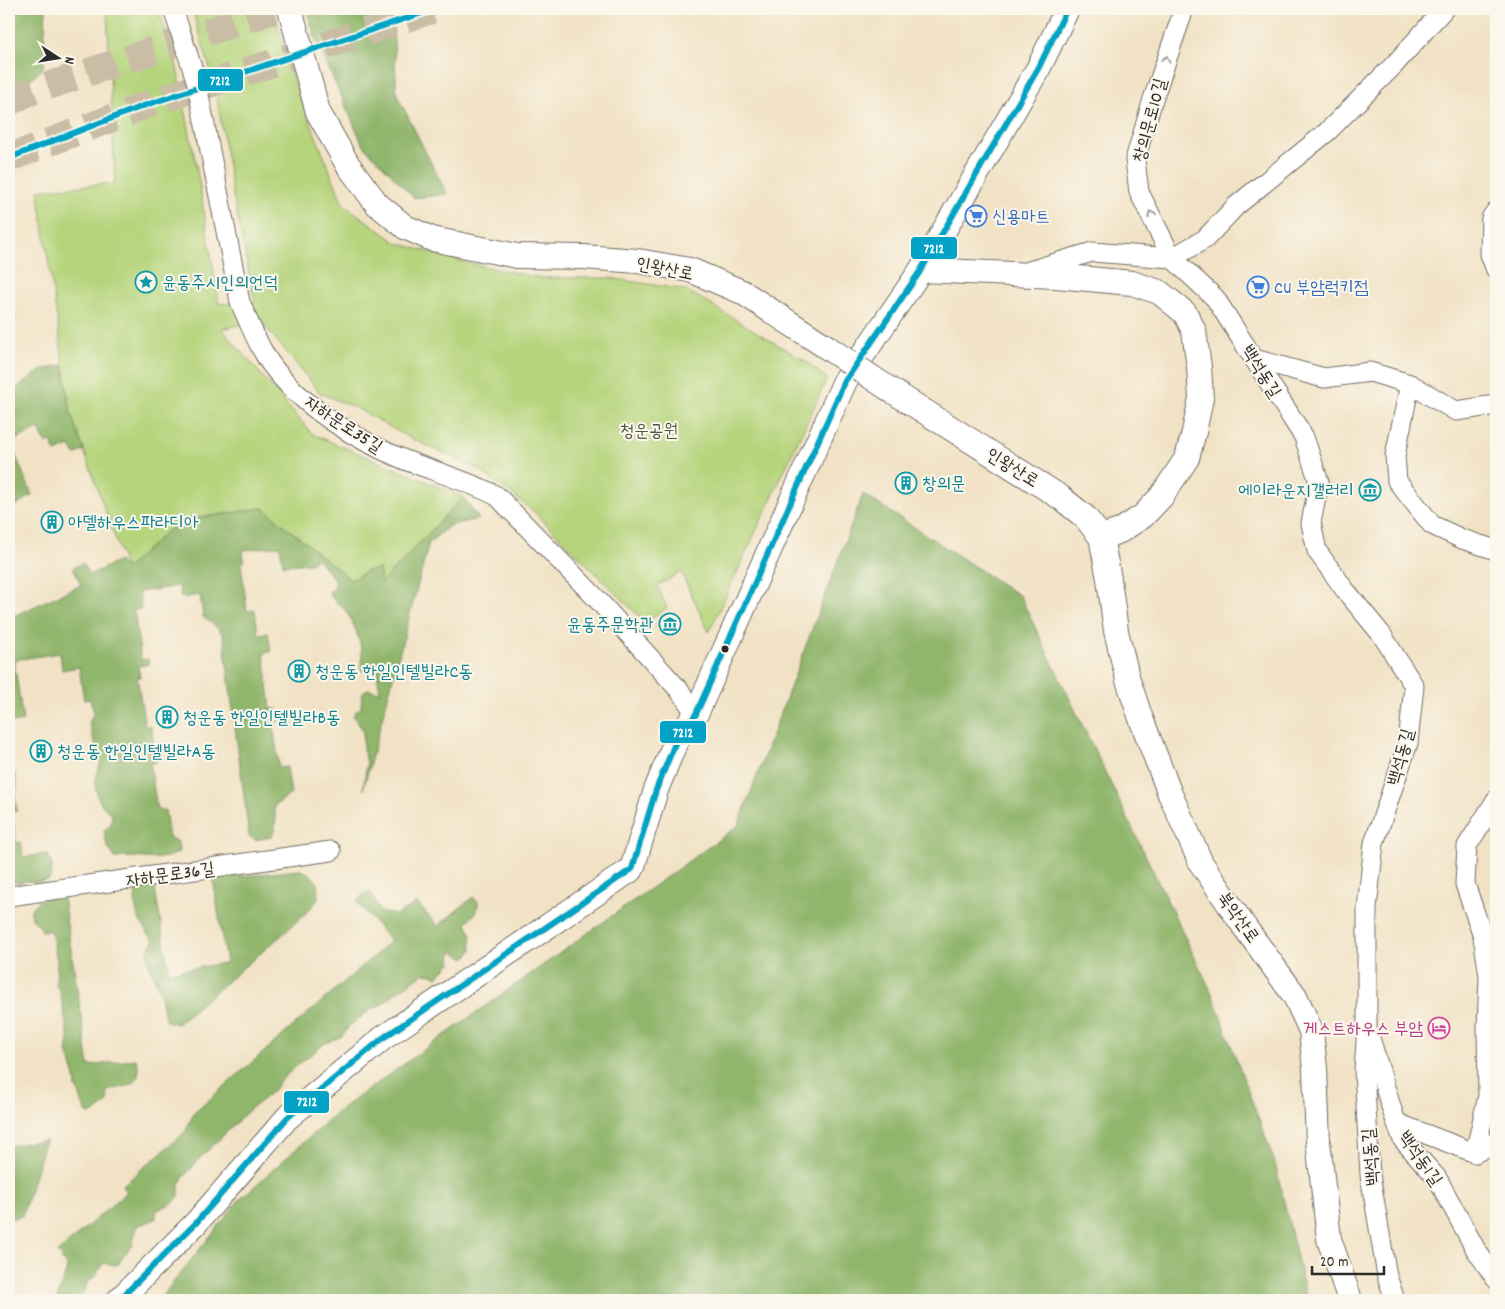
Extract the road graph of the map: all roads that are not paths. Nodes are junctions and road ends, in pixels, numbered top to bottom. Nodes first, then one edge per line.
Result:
1 (173, 9) edge
2 (290, 9) edge
3 (1067, 9) edge
4 (1184, 9) edge
5 (1444, 9) edge
6 (1496, 211) edge
7 (1172, 258) junction
8 (1494, 259) edge
9 (921, 270) junction
10 (1019, 274) junction
11 (1254, 359) junction
12 (1410, 384) junction
13 (1496, 405) edge
14 (1101, 537) junction
15 (1496, 550) edge
16 (696, 714) junction
17 (1496, 800) edge
18 (332, 851) dead end
19 (9, 896) edge
20 (1367, 1027) junction
21 (1397, 1123) junction
22 (1496, 1142) edge
23 (1475, 1153) junction
24 (1496, 1279) edge
25 (119, 1300) edge
26 (1350, 1300) edge
27 (1395, 1300) edge

1 - 16 street, 자하문로35길
2 - 14 street, 인왕산로, bridge
3 - 9 street
7 -> 4 street, 창의문로10길
5 - 7 street
6 - 8 street
7 - 10 street
7 - 11 street, 백석동길
9 - 10 street
9 - 16 street
10 - 14 street
11 - 12 street
11 - 20 street, 백석동길
12 - 13 street
12 - 15 street
14 - 26 street, 북악산로
16 - 25 street
17 - 23 street
18 - 19 street, 자하문로36길
20 - 21 street, 백석동1길
20 - 27 street, 백석동길
21 - 23 street
21 - 24 street, 백석동1길
22 - 23 street

